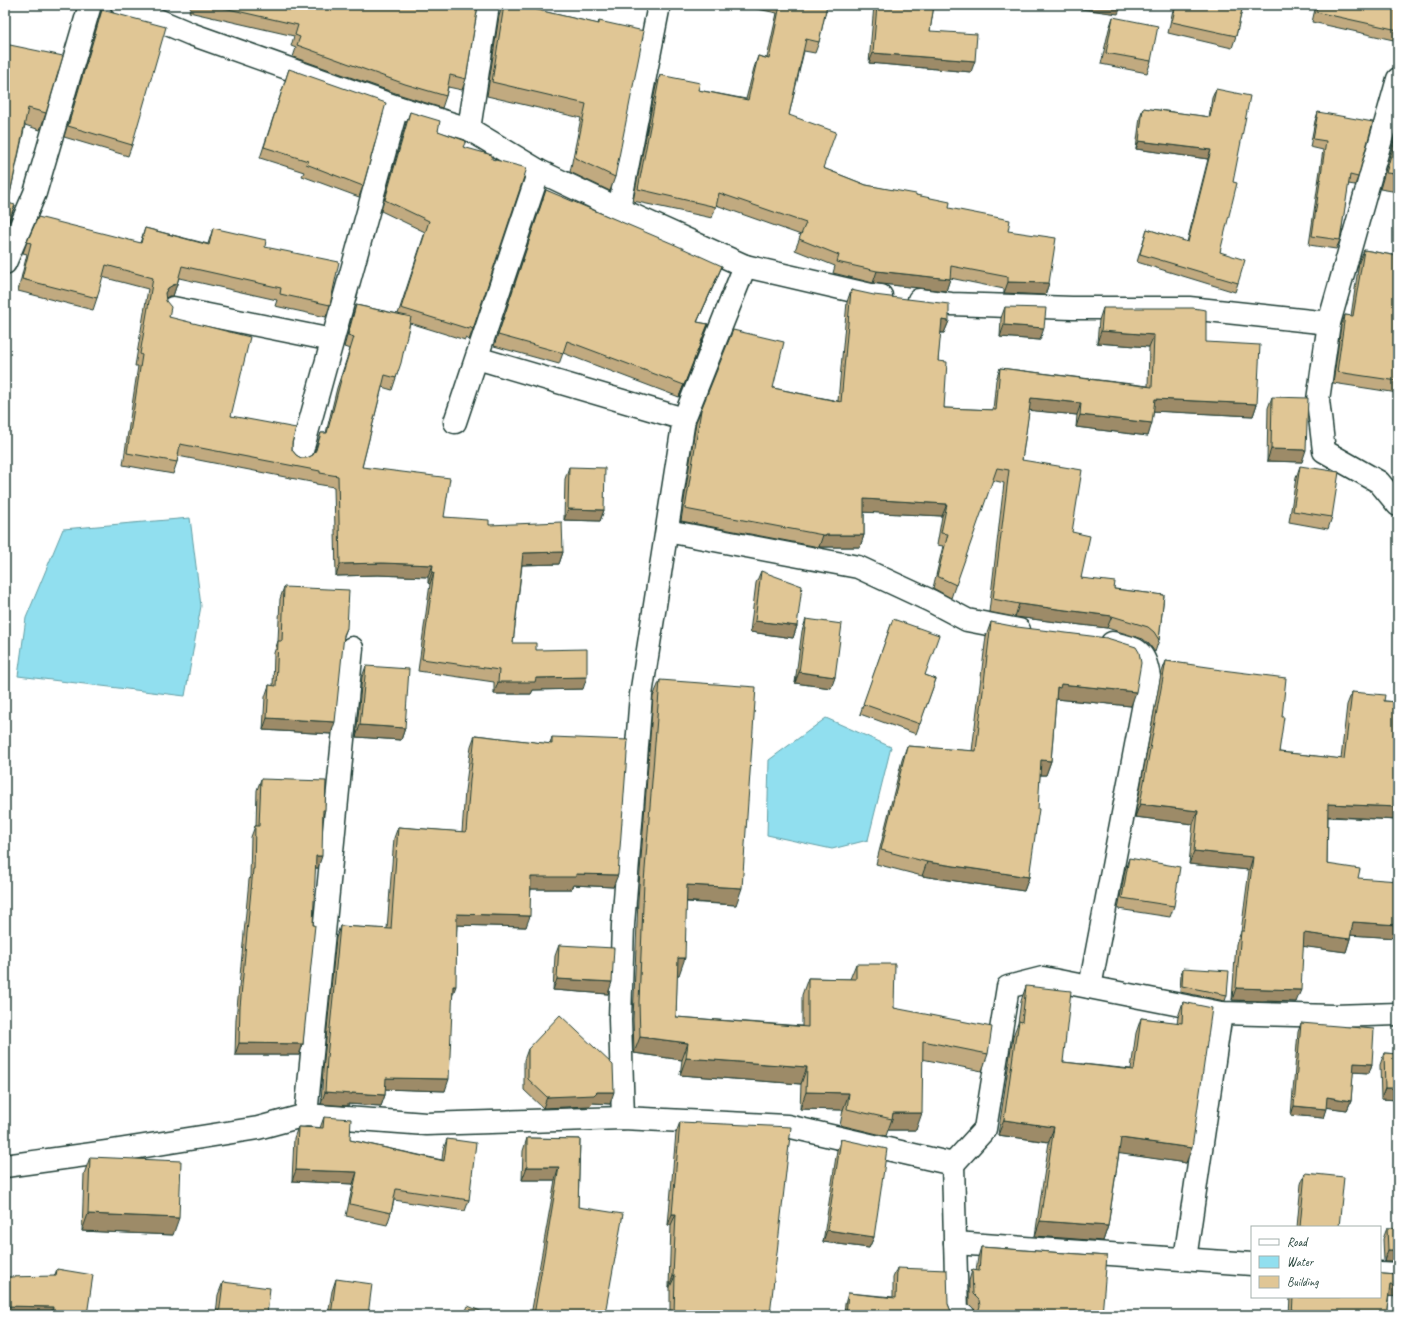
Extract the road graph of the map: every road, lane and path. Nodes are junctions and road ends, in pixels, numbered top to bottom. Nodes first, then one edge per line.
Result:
1 (90, 5) edge
2 (122, 5) edge
3 (488, 5) edge
4 (659, 5) edge
5 (1398, 79) edge
6 (397, 107) junction
7 (1393, 116) edge
8 (469, 129) junction
9 (539, 171) junction
10 (619, 209) junction
11 (5, 263) edge
12 (745, 266) junction
13 (173, 308) dead end
14 (1329, 323) junction
15 (332, 340) junction
16 (477, 358) junction
17 (684, 419) junction
18 (455, 422) dead end
19 (300, 458) edge
20 (1398, 505) edge
21 (666, 531) junction
22 (1036, 632) edge
23 (1096, 640) edge
24 (352, 648) dead end
25 (1090, 987) junction
26 (1221, 1013) junction
27 (1398, 1014) edge
28 (306, 1115) junction
29 (623, 1118) junction
30 (953, 1164) junction
31 (5, 1166) edge
32 (955, 1243) junction
33 (1185, 1259) junction
34 (1251, 1264) edge
35 (1381, 1273) edge
36 (1398, 1274) edge
37 (957, 1315) edge
38 (964, 1315) edge

1 - 11 street
2 - 6 street
3 - 8 street
4 - 10 street
5 - 7 street
6 - 8 street
6 - 15 street
7 - 14 street
8 - 9 street
9 - 10 street
9 - 16 street
10 - 12 street
12 - 14 street
12 - 17 street
13 - 15 street
14 - 20 street
15 - 19 street
16 - 17 street
16 - 18 street
17 - 21 street
21 - 22 street
21 - 29 street
23 - 25 street
24 - 28 street
25 - 26 street
25 - 30 street
26 - 27 street
26 - 33 street
28 - 29 street
28 - 31 street
29 - 30 street
30 - 32 street
32 - 33 street
32 - 37 street
33 - 34 street
35 - 36 street
37 - 38 street

